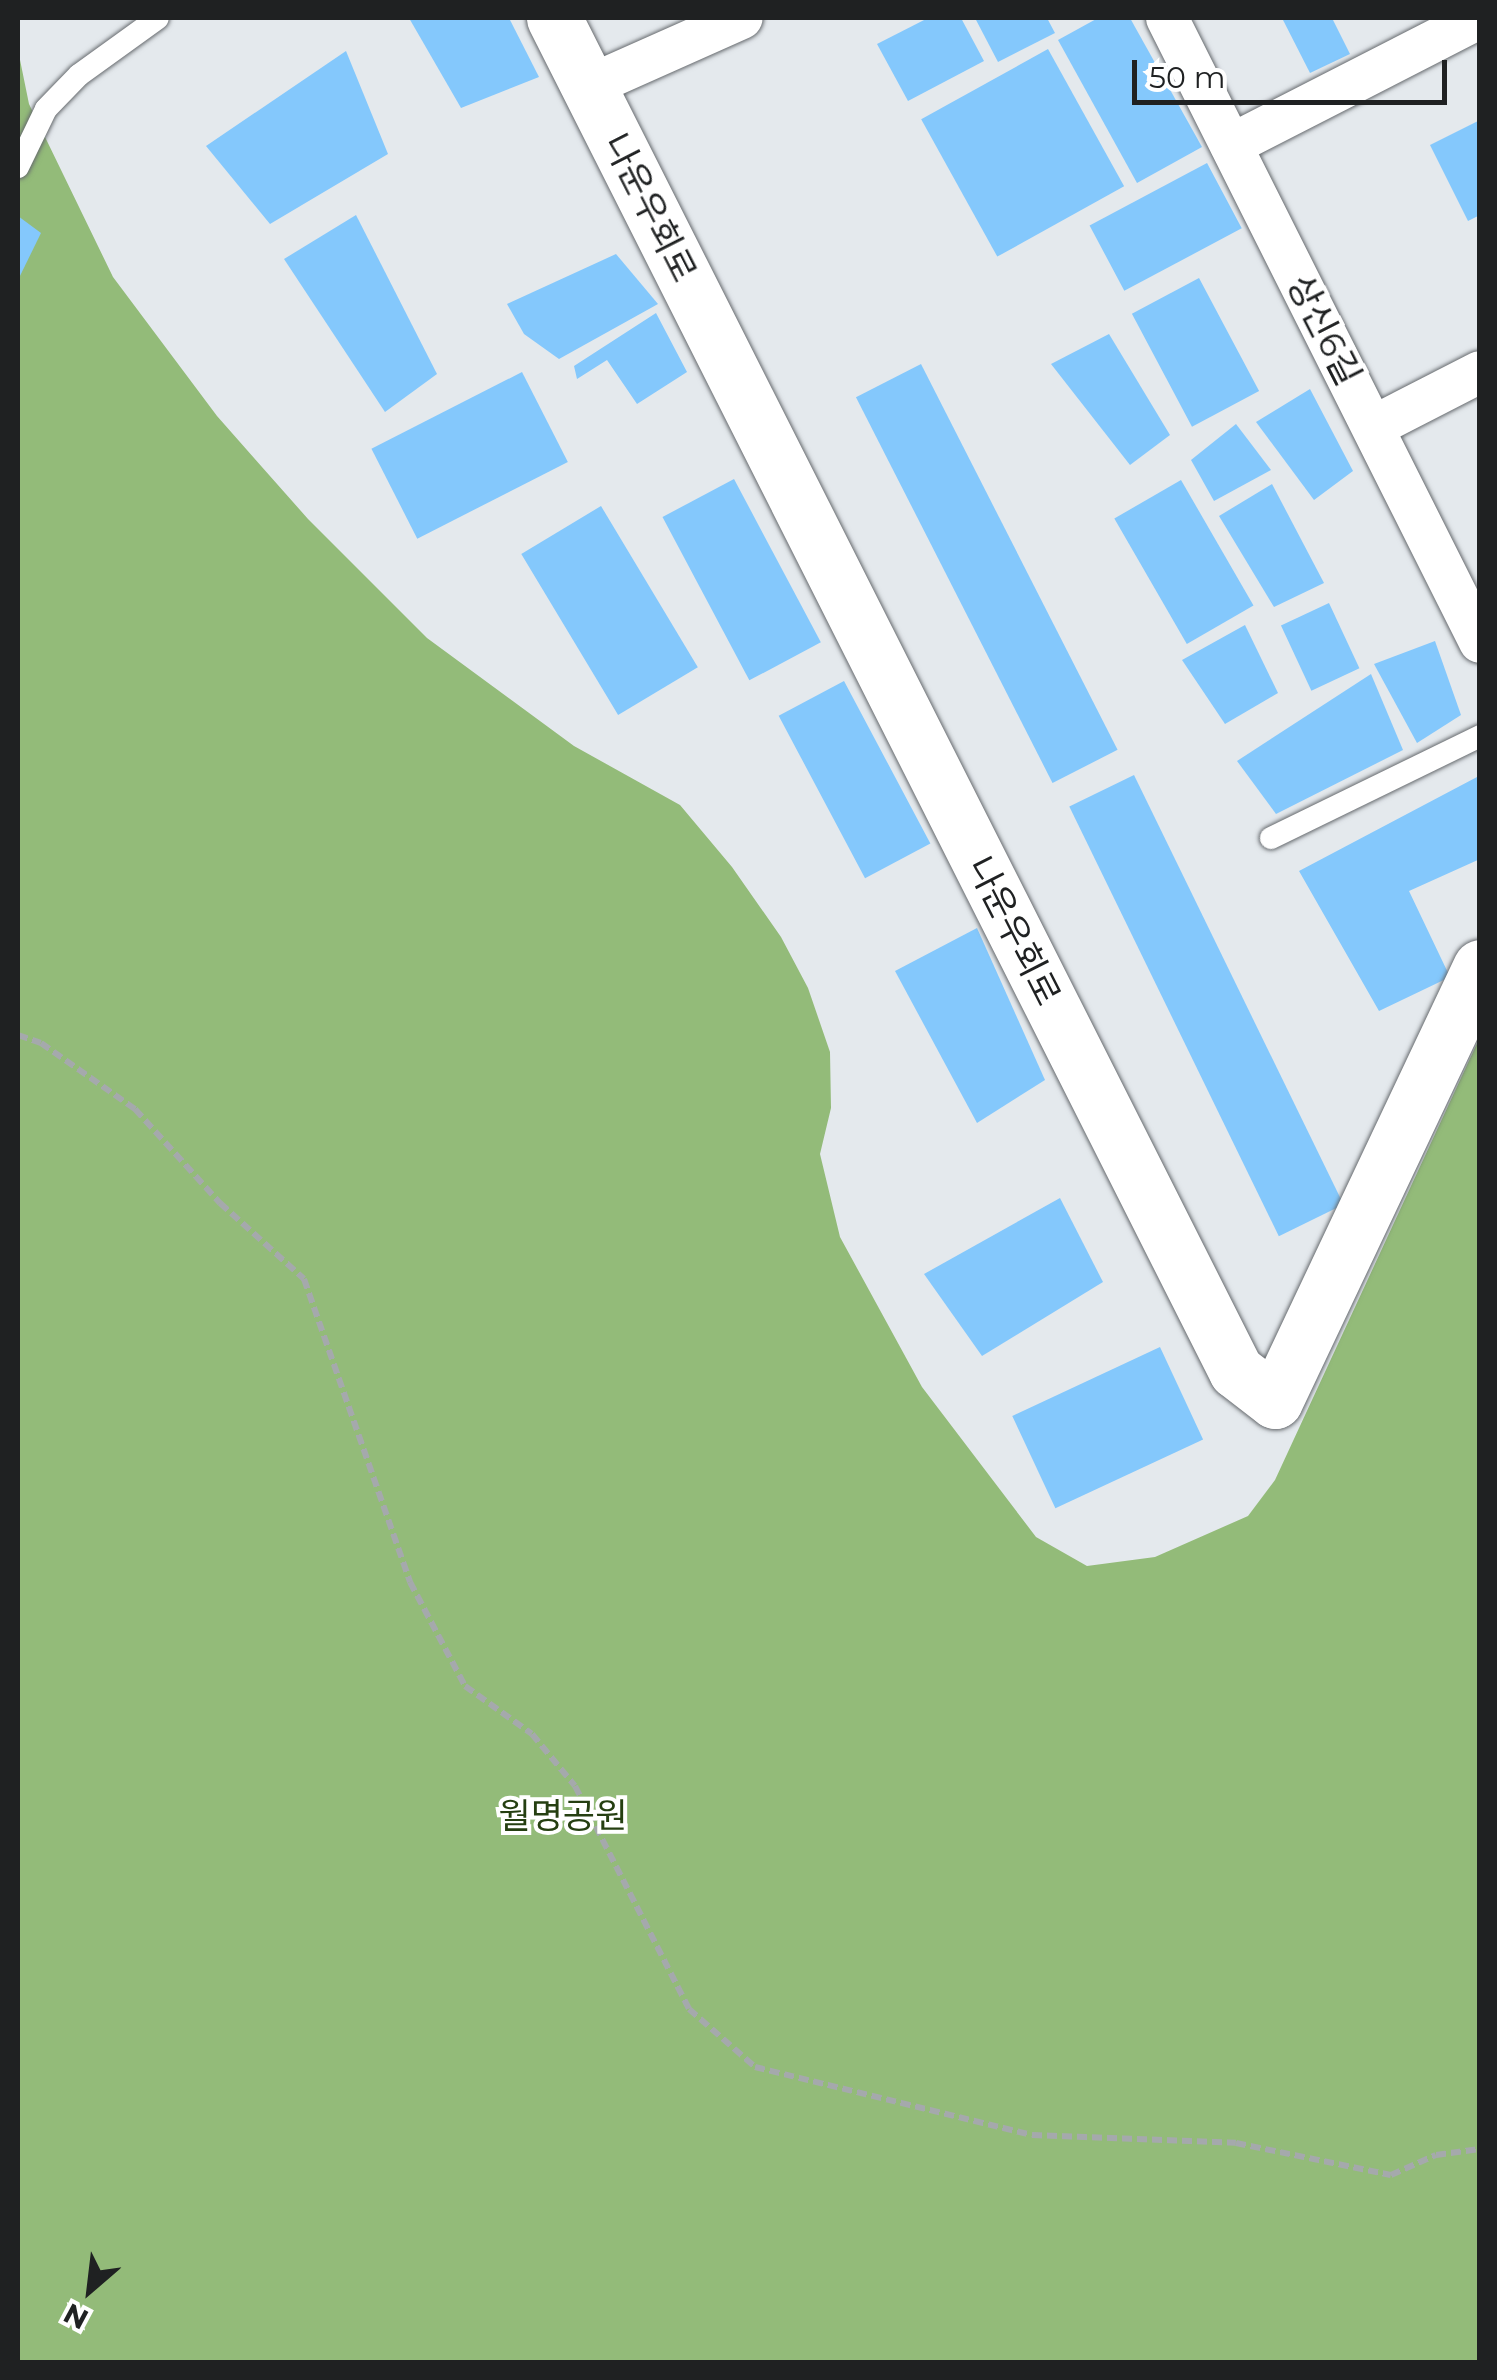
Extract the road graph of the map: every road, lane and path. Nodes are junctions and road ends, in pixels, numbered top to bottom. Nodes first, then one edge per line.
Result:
1 (158, 18) edge
2 (554, 18) edge
3 (742, 18) edge
4 (1168, 18) edge
5 (1479, 18) edge
6 (589, 86) junction
7 (1231, 145) junction
8 (18, 168) edge
9 (1480, 372) edge
10 (1373, 427) junction
11 (1480, 642) edge
12 (1480, 736) edge
13 (1271, 838) dead end
14 (1480, 966) edge
15 (18, 1035) edge
16 (1480, 2149) edge

1 - 8 lane
2 - 6 street, 나운우회로
3 - 6 street
4 - 7 street, 상신6길
5 - 7 street
6 - 14 street, 나운우회로
7 - 10 street, 상신6길
9 - 10 street
10 - 11 street, 상신6길
12 - 13 lane
15 - 16 path

